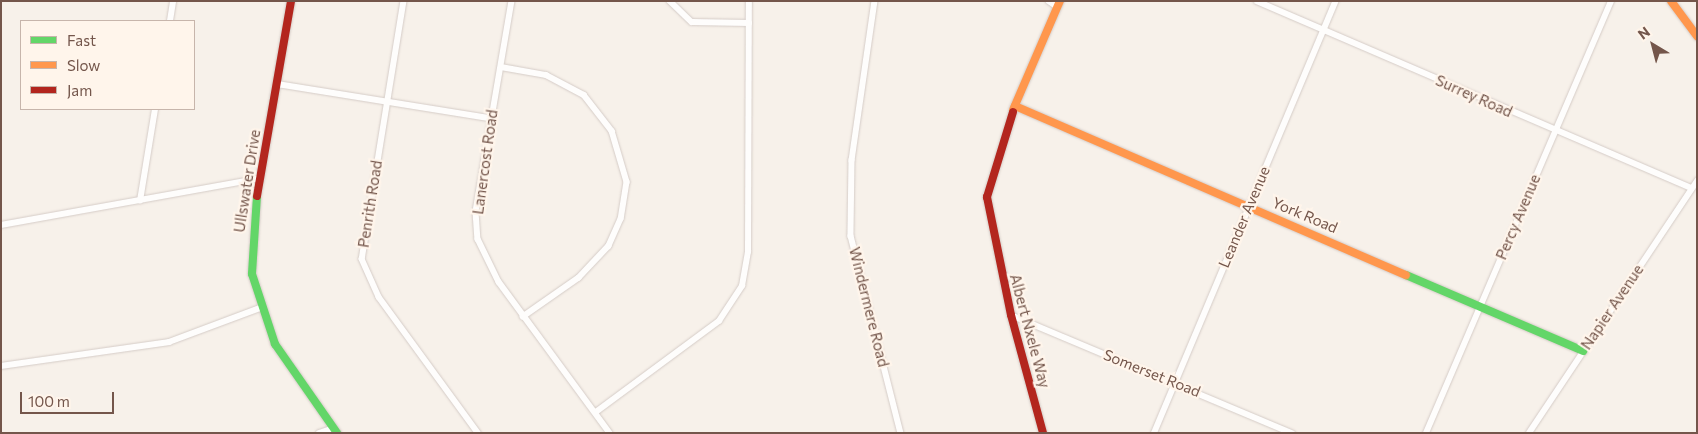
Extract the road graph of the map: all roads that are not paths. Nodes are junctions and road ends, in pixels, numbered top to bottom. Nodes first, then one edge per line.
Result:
1 (173, 1) edge
2 (291, 1) edge
3 (404, 1) edge
4 (512, 1) edge
5 (670, 1) edge
6 (749, 1) edge
7 (875, 1) edge
8 (1049, 1) edge
9 (1257, 1) edge
10 (1336, 1) edge
11 (1611, 1) edge
12 (1671, 1) edge
13 (1059, 4) edge
14 (170, 20) edge
15 (748, 23) junction
16 (1324, 30) junction
17 (1697, 36) edge
18 (501, 66) junction
19 (277, 84) junction
20 (385, 103) junction
21 (1014, 109) junction
22 (156, 110) edge
23 (490, 118) junction
24 (1554, 132) junction
25 (261, 178) junction
26 (1697, 181) edge
27 (1692, 188) junction
28 (140, 202) junction
29 (1248, 206) junction
30 (1, 225) edge
31 (1480, 305) junction
32 (260, 308) junction
33 (1011, 315) junction
34 (523, 317) junction
35 (1583, 351) junction
36 (1, 366) edge
37 (1176, 382) junction
38 (596, 412) junction
39 (335, 430) edge
40 (319, 433) edge
41 (478, 433) edge
42 (610, 433) edge
43 (901, 433) edge
44 (1043, 433) edge
45 (1154, 433) edge
46 (1292, 433) edge
47 (1426, 433) edge
48 (1529, 433) edge

1 - 14 street
2 - 19 street, Ullswater Drive
3 - 20 street, Penrith Road
4 - 18 street, Lanercost Road
5 - 15 street
6 - 15 street
7 - 43 street, Windermere Road
8 - 13 street
9 - 16 street, Surrey Road
10 - 16 street, Leander Avenue
11 - 24 street, Percy Avenue
12 - 17 street
13 - 21 street, Albert Nxele Way
15 - 38 street
16 - 24 street, Surrey Road
16 - 29 street, Leander Avenue
18 - 23 street, Lanercost Road
18 - 34 street
19 - 20 street
19 - 25 street, Ullswater Drive
20 - 23 street
20 - 41 street, Penrith Road
21 - 29 street, York Road
21 - 33 street, Albert Nxele Way
22 - 28 street
23 - 34 street, Lanercost Road
24 - 27 street, Surrey Road
24 - 31 street, Percy Avenue
25 - 28 street
25 - 32 street, Ullswater Drive
26 - 27 street, Napier Avenue
27 - 35 street, Napier Avenue
28 - 30 street
29 - 31 street, York Road
29 - 37 street, Leander Avenue
31 - 35 street, York Road
31 - 47 street, Percy Avenue
32 - 36 street
32 - 39 street, Ullswater Drive
33 - 37 street, Somerset Road
33 - 44 street, Albert Nxele Way
34 - 38 street, Lanercost Road
35 - 48 street, Napier Avenue
37 - 45 street, Leander Avenue
37 - 46 street, Somerset Road
38 - 42 street, Lanercost Road
39 - 40 street

